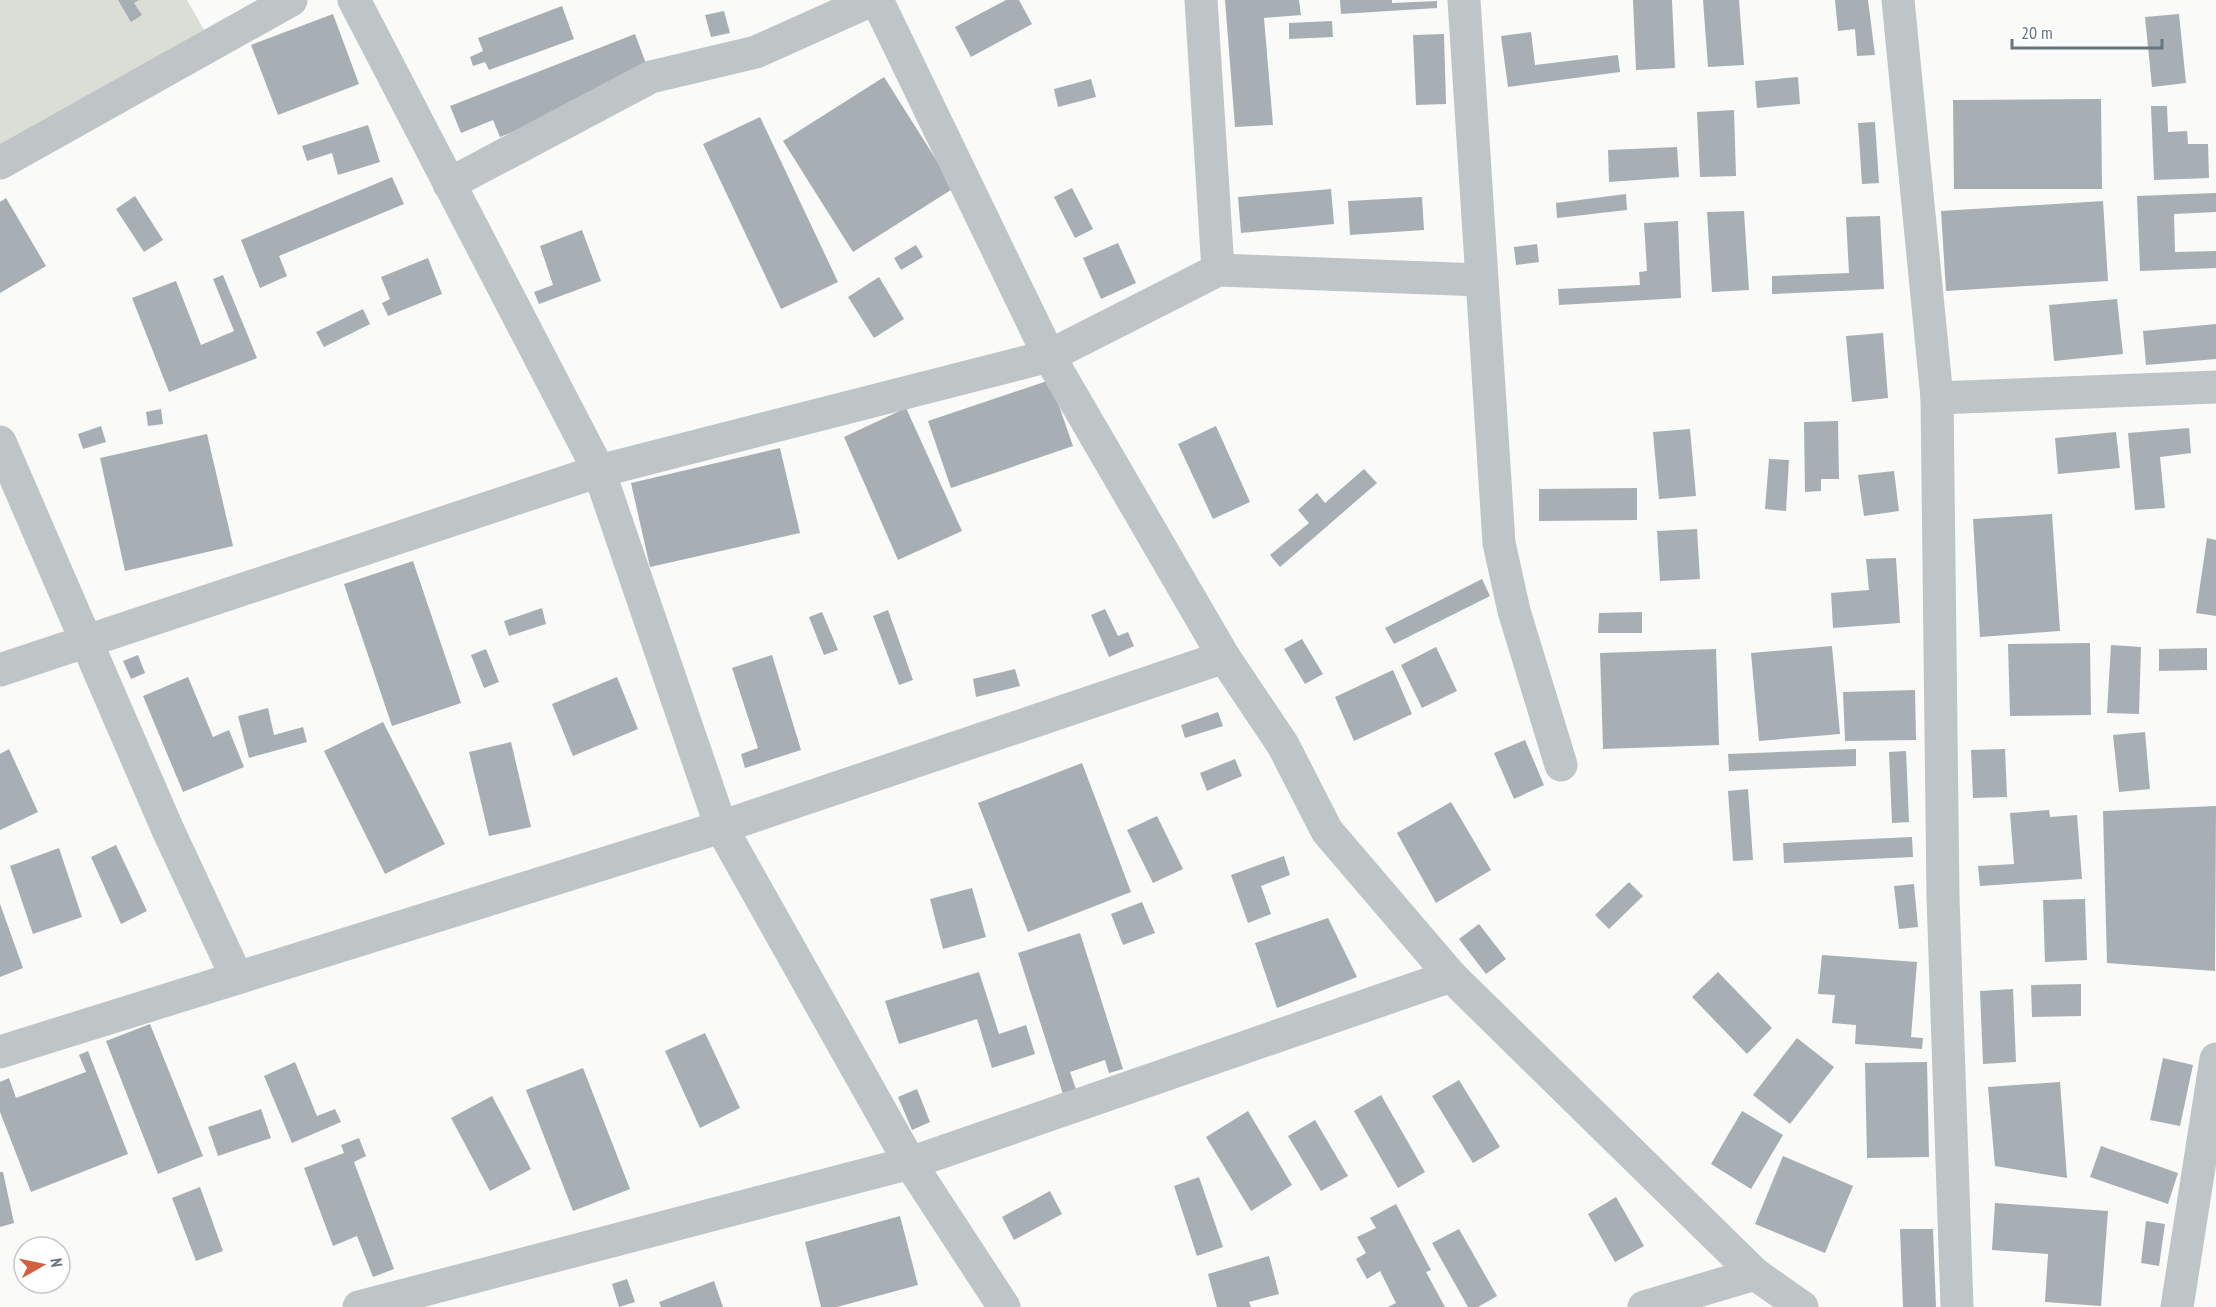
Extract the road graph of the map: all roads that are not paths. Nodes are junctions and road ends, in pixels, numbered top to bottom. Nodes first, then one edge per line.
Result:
1 (291, 0) edge
2 (354, 0) edge
3 (872, 0) edge
4 (878, 0) edge
5 (1201, 0) edge
6 (1464, 0) edge
7 (1898, 0) edge
8 (0, 164) edge
9 (449, 184) junction
10 (1218, 270) junction
11 (1481, 280) junction
12 (1049, 356) junction
13 (2216, 387) edge
14 (1937, 398) junction
15 (0, 442) edge
16 (599, 471) junction
17 (87, 641) junction
18 (1224, 657) junction
19 (0, 670) edge
20 (1561, 765) dead end
21 (722, 827) junction
22 (1451, 976) junction
23 (237, 978) junction
24 (0, 1052) edge
25 (2216, 1059) edge
26 (910, 1163) junction
27 (1755, 1274) junction
28 (359, 1307) edge
29 (1004, 1307) edge
30 (1644, 1307) edge
31 (1803, 1307) edge
32 (1957, 1307) edge
33 (2176, 1307) edge

1 - 8 street
2 - 9 street
3 - 9 street
4 - 12 street
5 - 10 street
6 - 11 street
7 - 14 street
9 - 16 street
10 - 11 street
10 - 12 street
11 - 20 street
12 - 16 street
12 - 18 street
13 - 14 street
14 - 32 street
15 - 17 street
16 - 17 street
16 - 21 street
17 - 19 street
17 - 23 street
18 - 21 street
18 - 22 street
21 - 23 street
21 - 26 street
22 - 26 street
22 - 27 street
23 - 24 street
25 - 33 street
26 - 28 street
26 - 29 street
27 - 30 street
27 - 31 street

